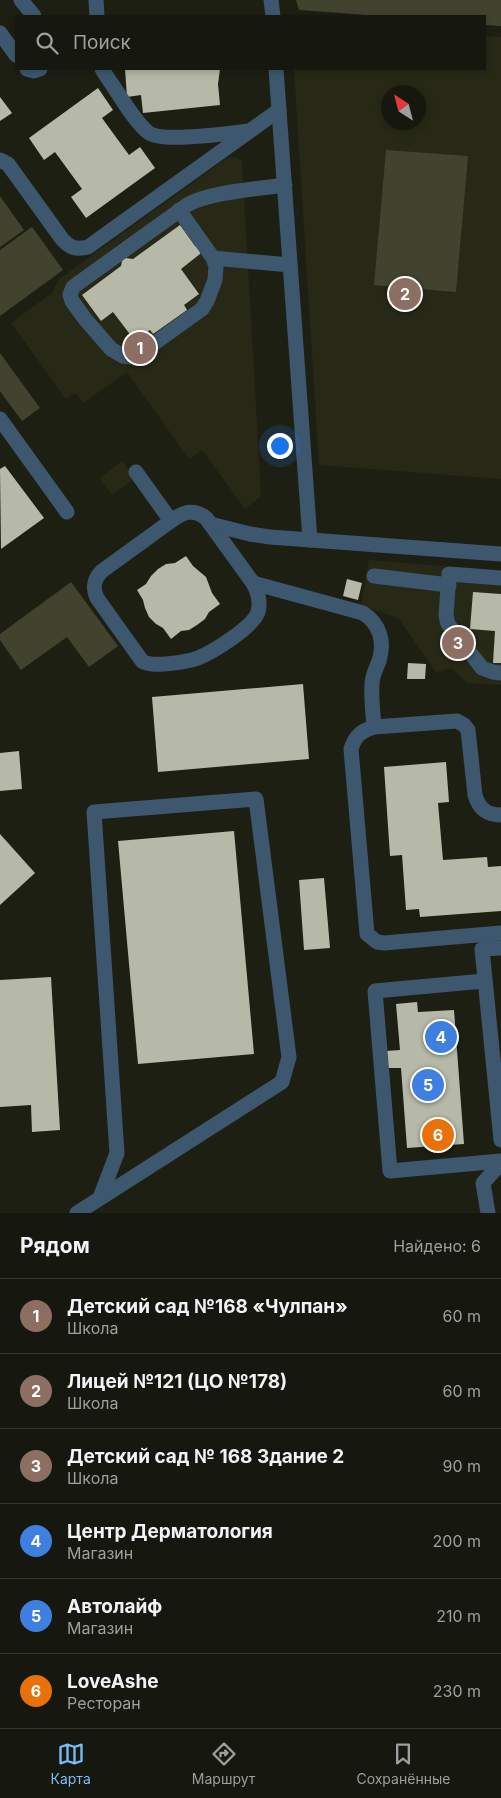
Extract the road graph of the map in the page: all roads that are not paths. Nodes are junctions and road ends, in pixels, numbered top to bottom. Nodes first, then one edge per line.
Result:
1 (21, 0) edge
2 (96, 0) edge
3 (271, 0) edge
4 (33, 15) edge
5 (97, 15) edge
6 (272, 15) edge
7 (0, 33) edge
8 (15, 54) edge
9 (103, 70) edge
10 (276, 70) edge
11 (279, 110) junction
12 (250, 131) junction
13 (0, 160) edge
14 (284, 185) junction
15 (179, 210) junction
16 (213, 258) junction
17 (290, 265) junction
18 (0, 419) edge
19 (136, 472) dead end
20 (67, 512) dead end
21 (171, 521) junction
22 (210, 524) junction
23 (310, 540) junction
24 (451, 550) junction
25 (501, 554) edge
26 (374, 576) dead end
27 (501, 578) edge
28 (449, 579) junction
29 (253, 583) junction
30 (501, 673) edge
31 (374, 727) junction
32 (501, 816) edge
33 (501, 934) edge
34 (501, 948) edge
35 (484, 981) junction
36 (501, 1140) edge
37 (501, 1162) edge
38 (100, 1198) junction
39 (77, 1213) edge
40 (488, 1213) edge

1 - 4 lane
2 - 5 lane
3 - 6 lane
7 - 8 lane
9 - 12 lane
10 - 11 lane
11 - 12 lane
11 - 14 lane
12 - 13 lane
14 - 15 lane
14 - 17 lane
15 - 16 lane
15 - 16 lane
16 - 17 lane
17 - 23 lane
18 - 20 lane
19 - 21 lane
21 - 22 lane
21 - 29 lane
22 - 23 lane
22 - 29 lane
23 - 24 lane
24 - 25 lane
24 - 28 lane
26 - 28 lane
27 - 28 lane
28 - 30 lane
29 - 31 lane
31 - 32 lane
31 - 33 lane
34 - 35 lane
35 - 36 lane
35 - 37 lane
37 - 40 lane
38 - 38 lane
38 - 39 lane

